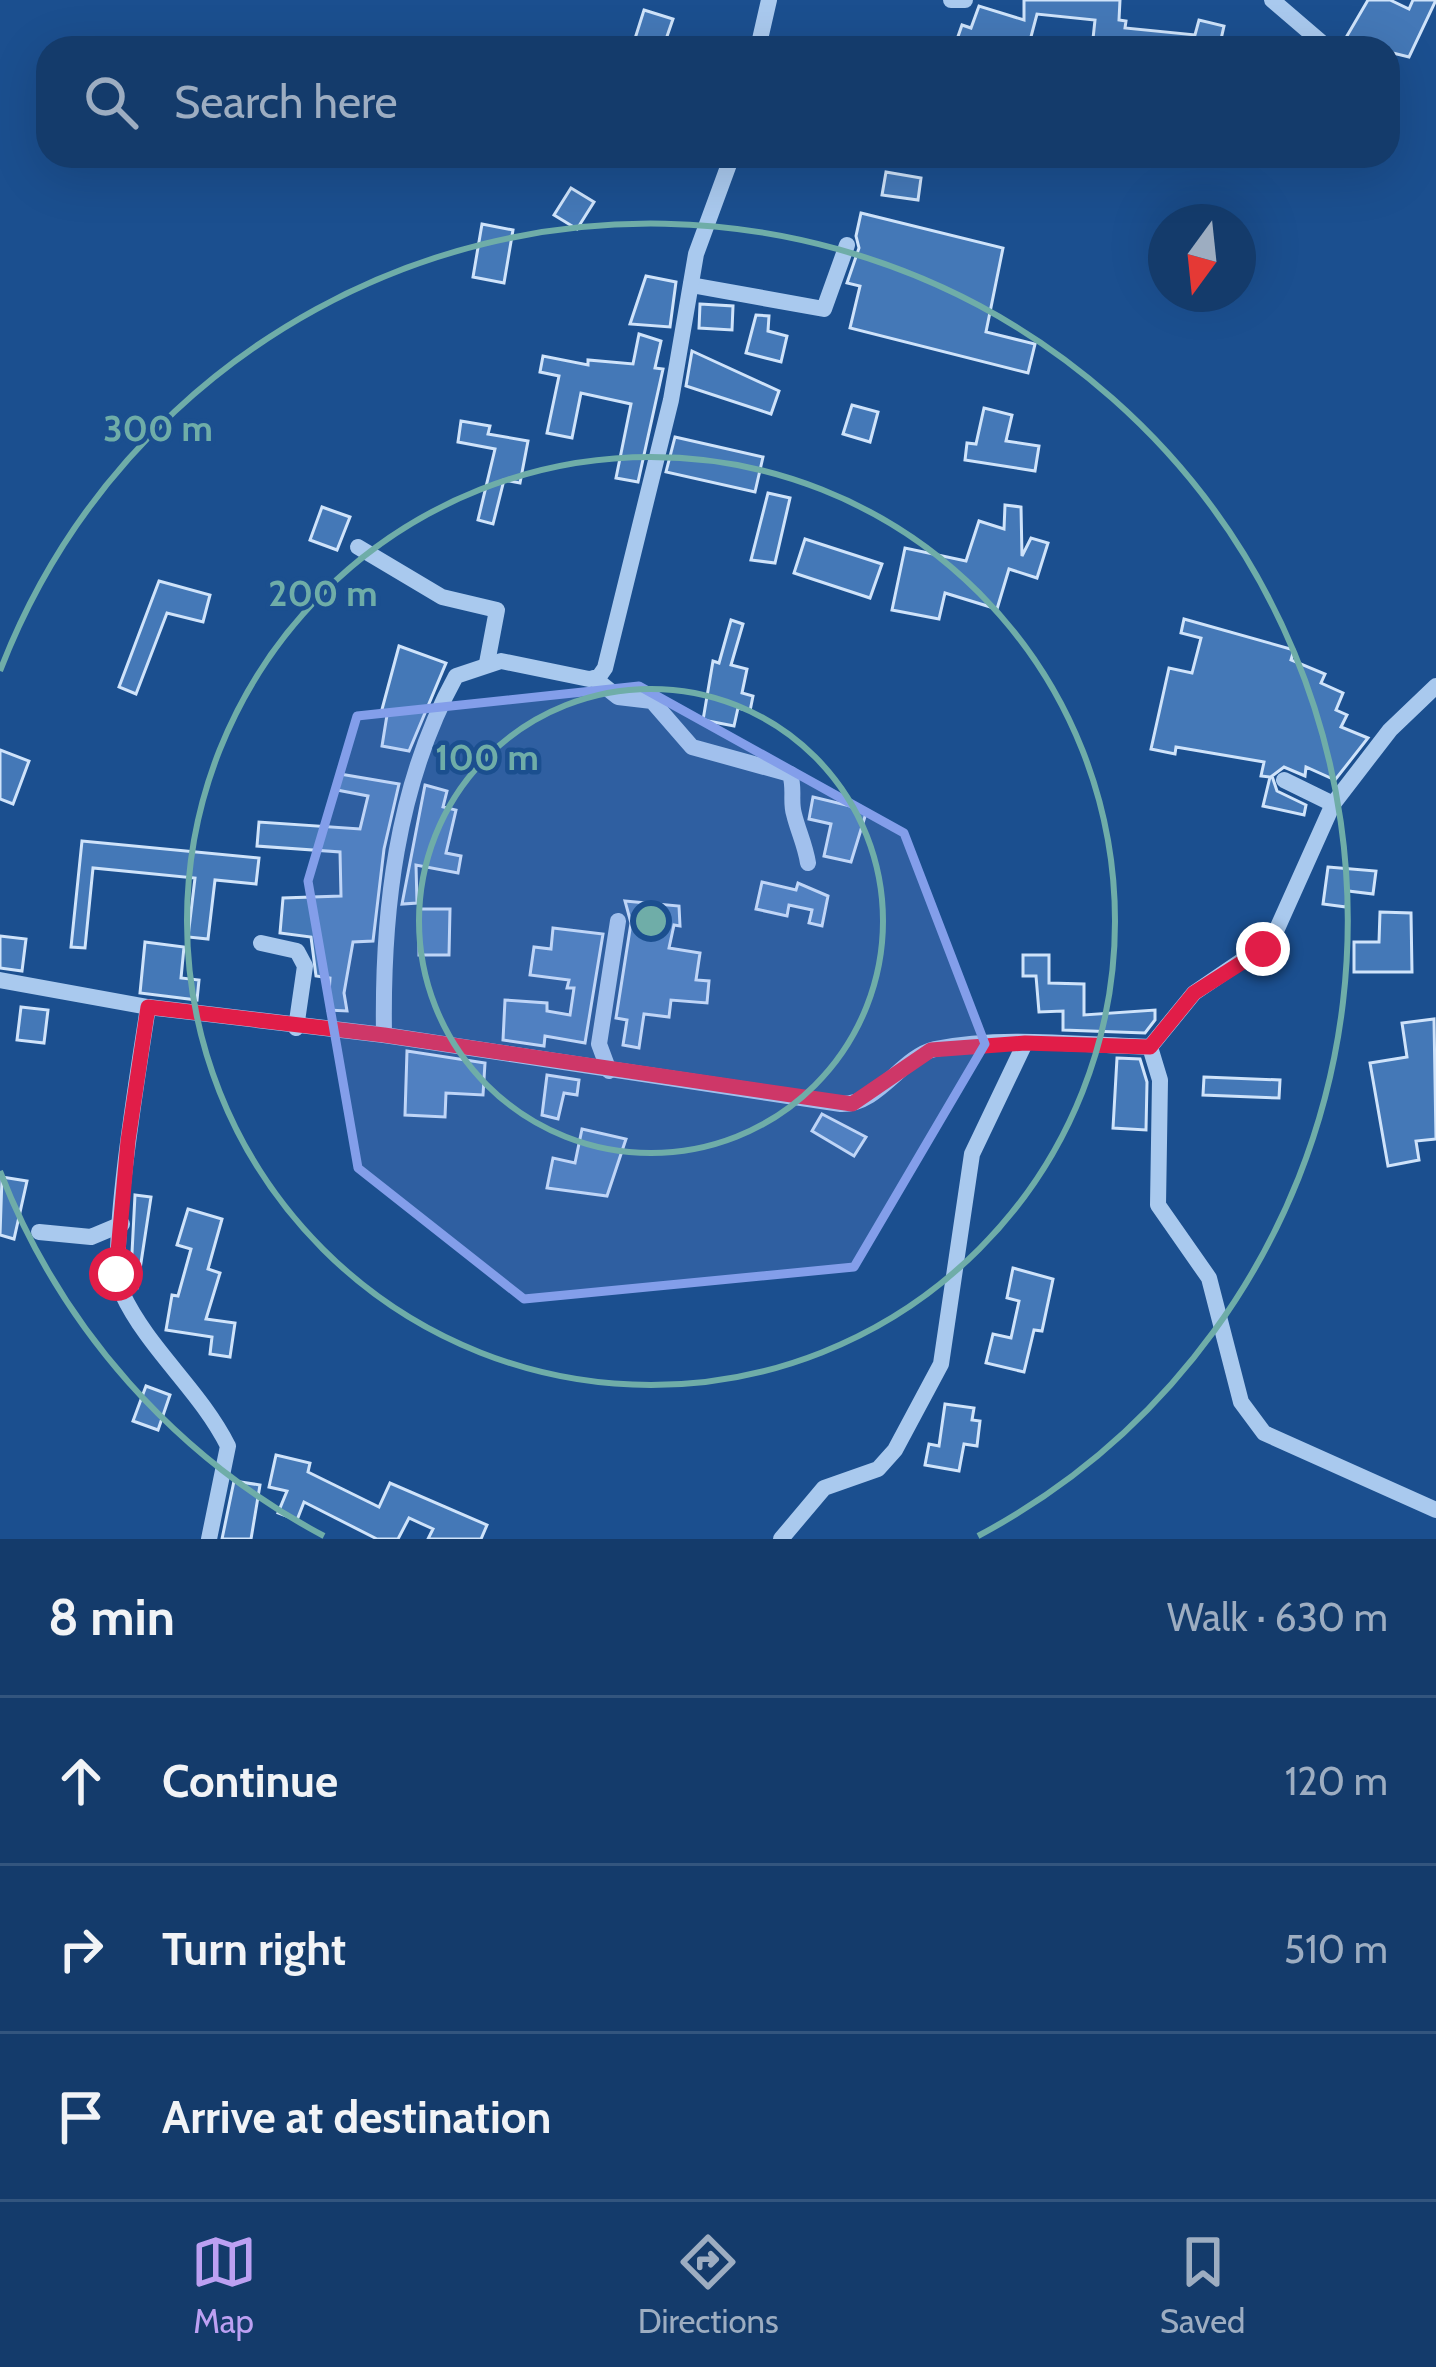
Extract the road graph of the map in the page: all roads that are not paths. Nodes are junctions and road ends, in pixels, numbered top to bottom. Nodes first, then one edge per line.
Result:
1 (769, 0) edge
2 (952, 0) edge
3 (965, 0) edge
4 (1272, 0) edge
5 (761, 36) edge
6 (1314, 36) edge
7 (728, 168) edge
8 (847, 245) dead end
9 (691, 285) junction
10 (358, 547) dead end
11 (488, 664) junction
12 (594, 678) junction
13 (1436, 686) edge
14 (1284, 780) dead end
15 (1333, 804) junction
16 (808, 863) dead end
17 (618, 921) dead end
18 (261, 943) dead end
19 (0, 980) edge
20 (148, 1007) junction
21 (296, 1028) junction
22 (384, 1035) junction
23 (1025, 1043) junction
24 (1150, 1047) junction
25 (609, 1071) junction
26 (122, 1224) junction
27 (39, 1232) dead end
28 (1436, 1510) edge
29 (209, 1539) edge
30 (781, 1539) edge

1 - 5 street
2 - 3 street
4 - 6 street
7 - 9 street
8 - 9 street
9 - 12 street
10 - 11 street
11 - 12 street
11 - 22 street
12 - 16 street
13 - 15 street
14 - 15 street
15 - 24 street
17 - 25 street
18 - 21 street
19 - 20 street
20 - 21 street
20 - 26 street
21 - 22 street
22 - 25 street
23 - 24 street
23 - 25 street
23 - 30 street
24 - 28 street
26 - 27 street
26 - 29 street

